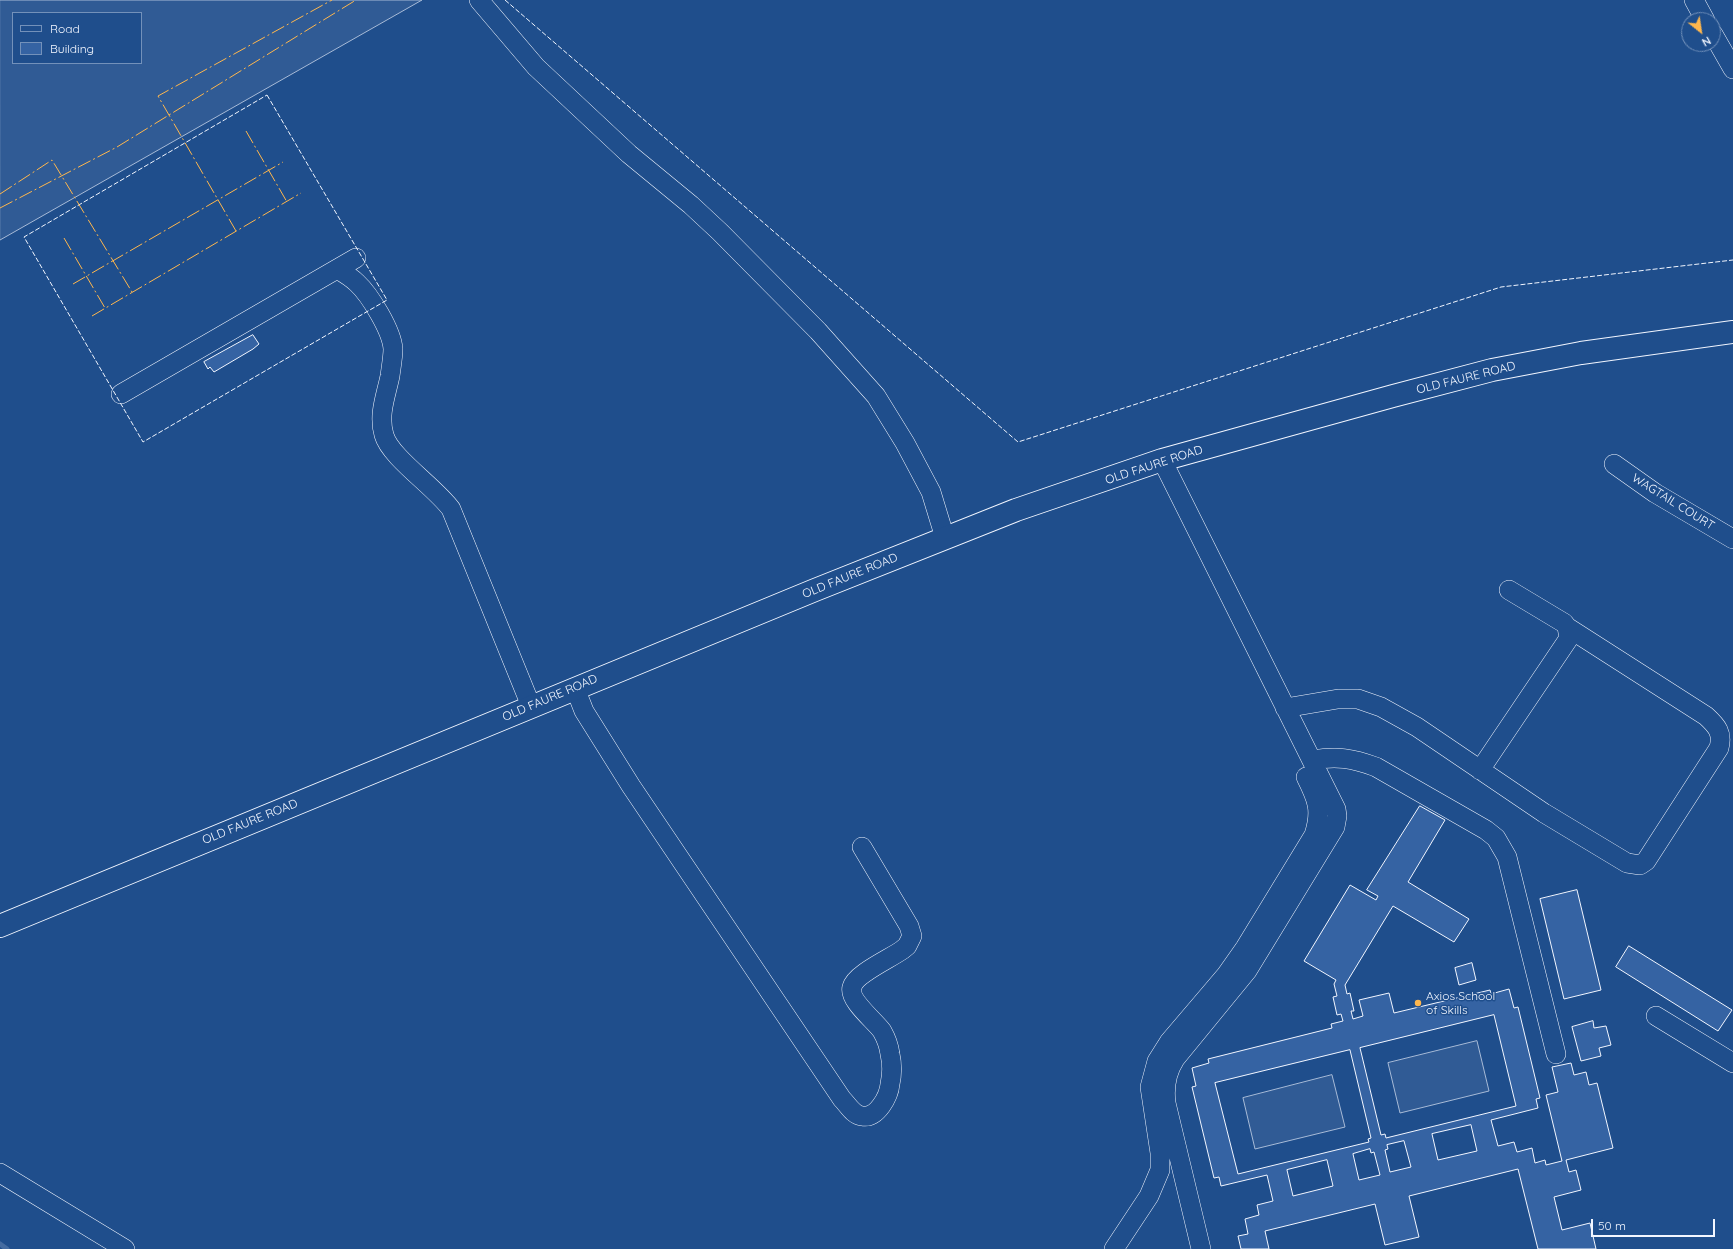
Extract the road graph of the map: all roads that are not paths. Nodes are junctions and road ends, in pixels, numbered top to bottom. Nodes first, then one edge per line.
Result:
1 (479, 0) edge
2 (1694, 0) edge
3 (1701, 12) edge
4 (1721, 48) edge
5 (1733, 69) edge
6 (356, 258) dead end
7 (337, 268) junction
8 (1733, 332) edge
9 (121, 394) dead end
10 (1162, 460) junction
11 (1614, 464) dead end
12 (945, 538) junction
13 (1733, 540) edge
14 (1509, 590) dead end
15 (1567, 627) junction
16 (575, 688) junction
17 (531, 706) junction
18 (1285, 708) junction
19 (1312, 760) junction
20 (1480, 770) junction
21 (862, 847) dead end
22 (0, 926) edge
23 (1656, 1016) dead end
24 (1556, 1054) dead end
25 (1733, 1063) edge
26 (0, 1173) edge
27 (125, 1249) edge
28 (1114, 1249) edge
29 (1201, 1249) edge

1 - 12 street
2 - 3 street
4 - 5 street
6 - 7 street
7 - 9 street
7 - 17 street
8 - 10 main road, OLD FAURE ROAD
10 - 12 main road, OLD FAURE ROAD
10 - 18 street
11 - 13 street, WAGTAIL COURT
12 - 16 main road, OLD FAURE ROAD
14 - 15 street
15 - 20 street
15 - 20 street
16 - 17 main road, OLD FAURE ROAD
16 - 21 street
17 - 22 main road, OLD FAURE ROAD
18 - 19 street
18 - 20 street
18 - 28 street
19 - 24 street
19 - 29 street
23 - 25 street
26 - 27 street

